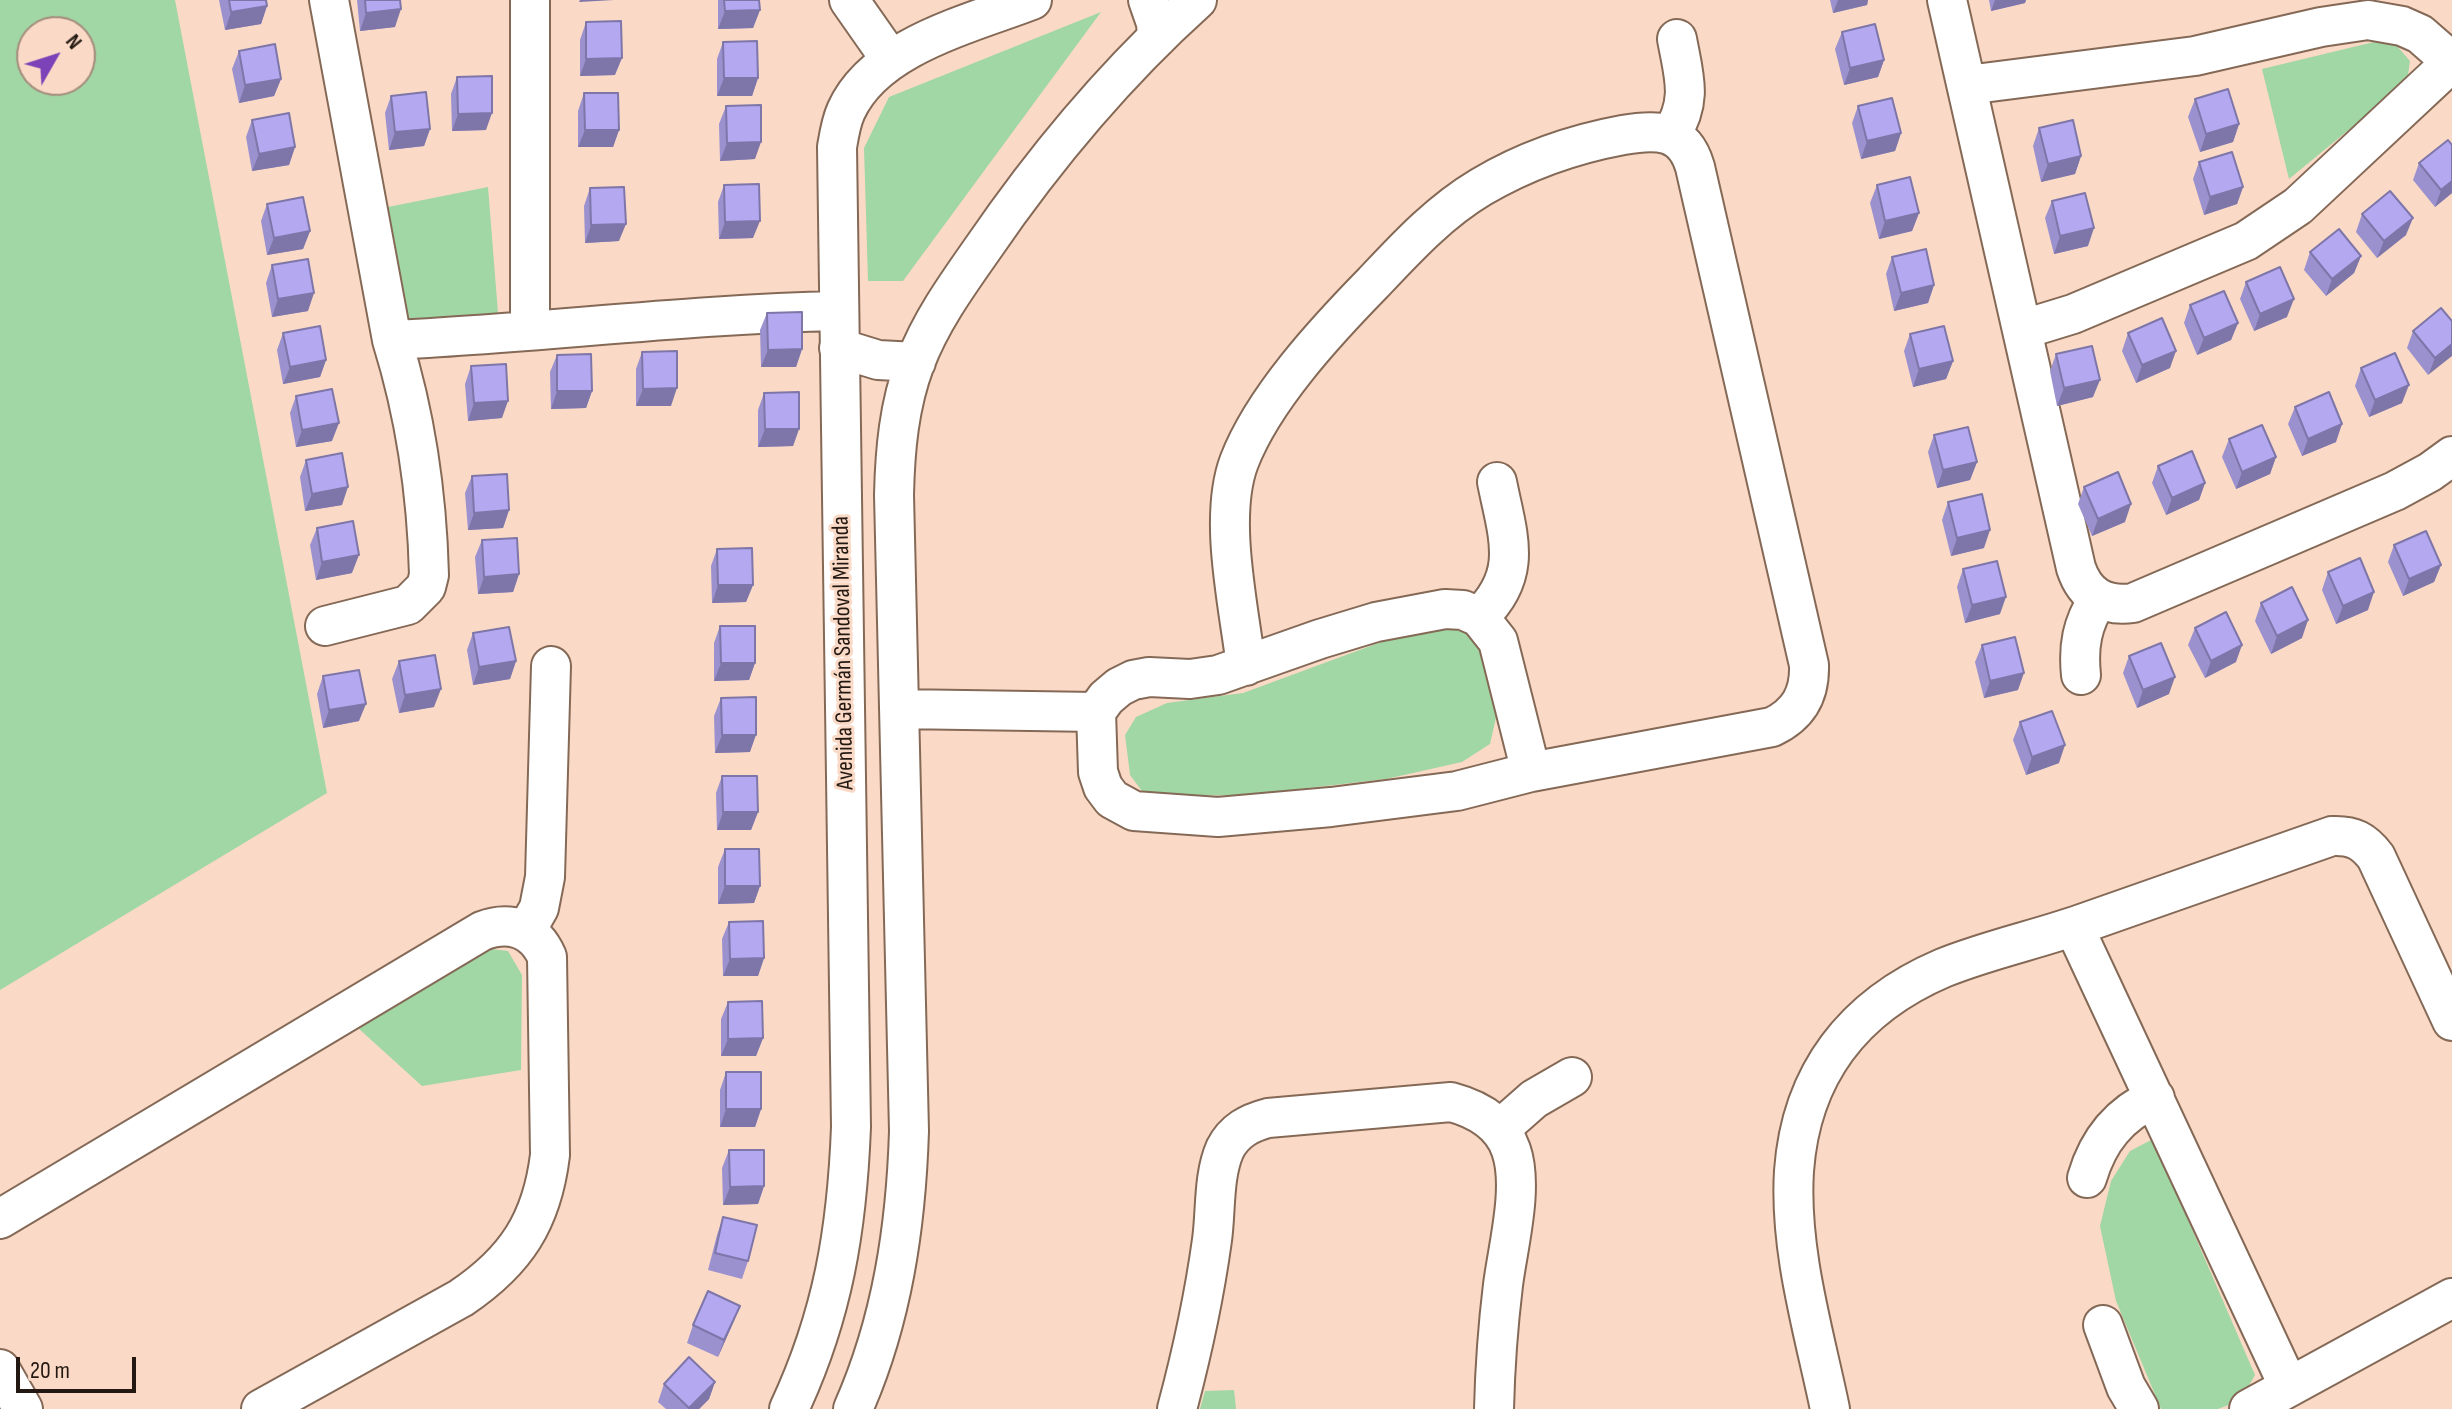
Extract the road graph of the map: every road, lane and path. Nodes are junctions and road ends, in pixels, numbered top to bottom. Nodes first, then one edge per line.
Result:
1 (329, 0) edge
2 (530, 0) edge
3 (849, 0) edge
4 (1032, 0) edge
5 (1148, 0) edge
6 (1197, 0) edge
7 (1947, 0) edge
8 (1157, 38) junction
9 (1677, 39) dead end
10 (891, 60) junction
11 (2452, 62) edge
12 (1967, 85) junction
13 (1671, 135) junction
14 (839, 329) junction
15 (2024, 329) junction
16 (530, 330) junction
17 (392, 340) junction
18 (916, 362) junction
19 (2452, 456) edge
20 (1497, 482) dead end
21 (2098, 599) junction
22 (1479, 617) junction
23 (325, 626) dead end
24 (551, 666) dead end
25 (1246, 666) junction
26 (2081, 675) dead end
27 (899, 709) junction
28 (1096, 712) junction
29 (1531, 772) junction
30 (2074, 927) junction
31 (526, 931) junction
32 (2452, 1021) edge
33 (907, 1044) junction
34 (850, 1045) junction
35 (1572, 1077) dead end
36 (2155, 1098) junction
37 (1500, 1129) junction
38 (2087, 1178) dead end
39 (0, 1219) edge
40 (2452, 1298) edge
41 (2103, 1325) dead end
42 (0, 1369) edge
43 (2289, 1387) junction
44 (23, 1409) edge
45 (261, 1409) edge
46 (789, 1409) edge
47 (853, 1409) edge
48 (1177, 1409) edge
49 (1494, 1409) edge
50 (1830, 1409) edge
51 (2139, 1409) edge
52 (2249, 1409) edge

1 - 17 street
2 - 16 street
3 - 10 street
4 - 10 street, Avenida Germán Sandoval Miranda
5 - 8 street
6 - 8 street
7 - 12 street
8 - 18 street
9 - 13 street
10 - 14 street, Avenida Germán Sandoval Miranda
11 - 12 street
11 - 15 street
12 - 15 street
13 - 25 street
13 - 29 street
14 - 16 street
14 - 18 street
14 - 34 street, Avenida Germán Sandoval Miranda
15 - 21 street
16 - 17 street
17 - 23 street
18 - 27 street
19 - 21 street
20 - 22 street
21 - 26 street
22 - 25 street
22 - 29 street
24 - 31 street
25 - 28 street
27 - 28 street
27 - 33 street
28 - 29 street
30 - 32 street
30 - 36 street
30 - 50 street
31 - 39 street
31 - 45 street
33 - 34 street
33 - 47 street
34 - 46 street, Avenida Germán Sandoval Miranda
35 - 37 street
36 - 38 street
36 - 43 street
37 - 48 street
37 - 49 street
40 - 43 street
41 - 51 street
42 - 44 street
43 - 52 street

